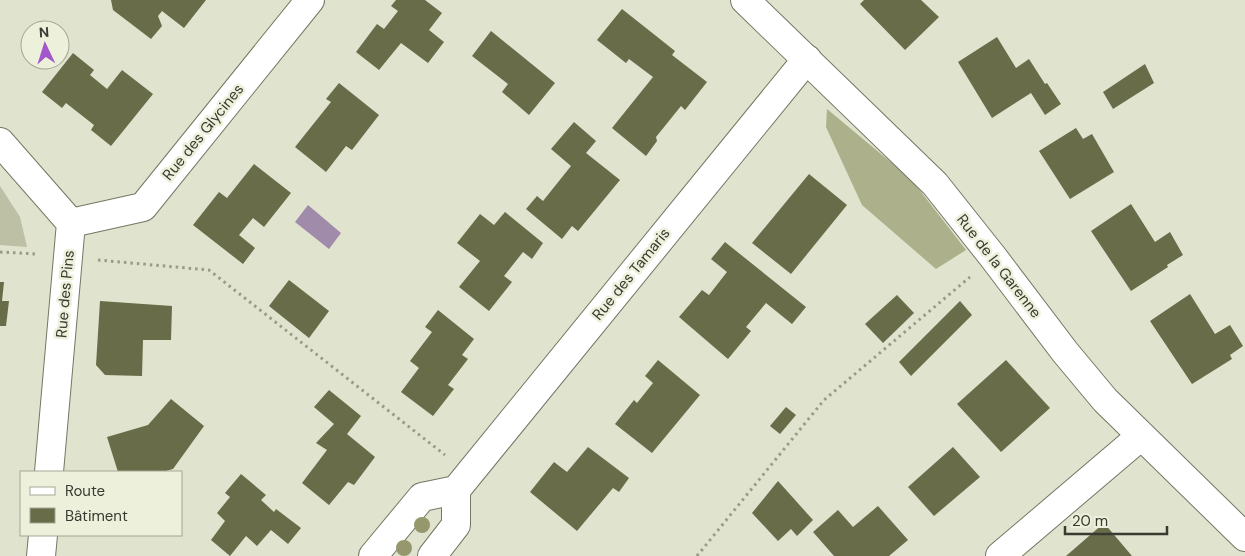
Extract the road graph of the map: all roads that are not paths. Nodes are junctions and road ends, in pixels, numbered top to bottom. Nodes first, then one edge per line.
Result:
1 (310, 0) edge
2 (746, 0) edge
3 (808, 59) junction
4 (0, 142) edge
5 (71, 223) junction
6 (1140, 436) junction
7 (49, 471) edge
8 (462, 482) junction
9 (43, 536) edge
10 (1245, 537) edge
11 (41, 556) edge
12 (374, 556) edge
13 (432, 556) edge
14 (1000, 556) edge

1 - 5 street, Rue des Glycines
2 - 3 street, Rue de la Garenne
3 - 6 street, Rue de la Garenne
3 - 8 street, Rue des Tamaris
4 - 5 street
5 - 7 street, Rue des Pins
6 - 10 street, Rue de la Garenne
6 - 14 street
8 - 12 street
8 - 13 street
9 - 11 street

